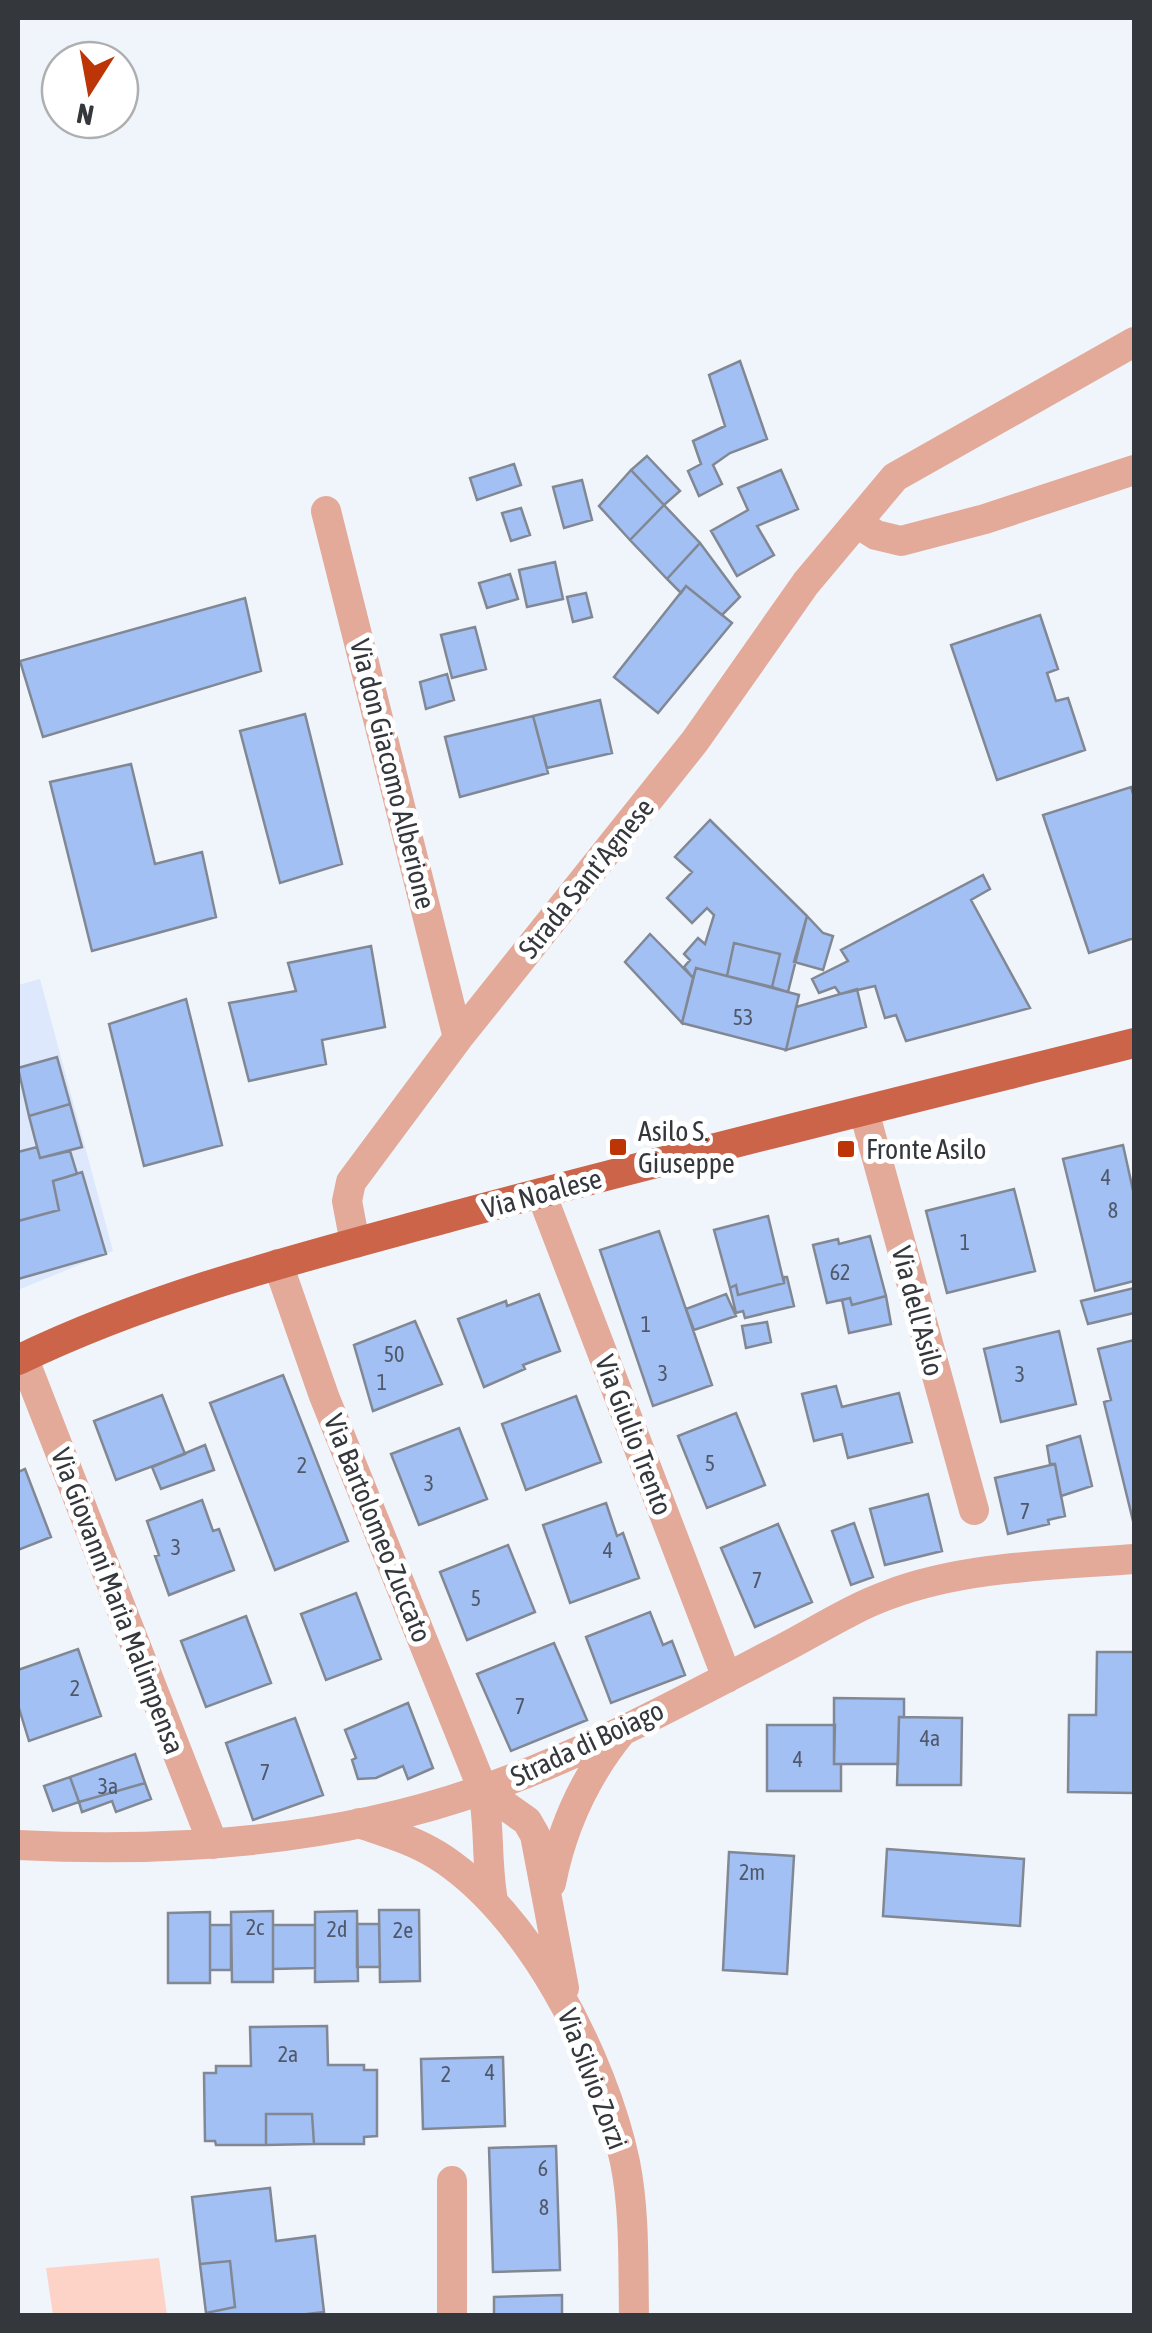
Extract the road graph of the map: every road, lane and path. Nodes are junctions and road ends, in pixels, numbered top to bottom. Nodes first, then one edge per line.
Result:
1 (1134, 342) edge
2 (1134, 470) edge
3 (326, 511) dead end
4 (857, 523) junction
5 (458, 1038) junction
6 (1134, 1043) edge
7 (864, 1111) junction
8 (541, 1193) junction
9 (355, 1243) junction
10 (278, 1264) junction
11 (20, 1359) edge
12 (974, 1510) dead end
13 (1134, 1560) edge
14 (728, 1678) junction
15 (626, 1726) junction
16 (493, 1797) junction
17 (358, 1823) junction
18 (214, 1844) junction
19 (18, 1846) edge
20 (494, 1901) junction
21 (549, 1916) junction
22 (568, 2006) junction
23 (452, 2180) dead end
24 (452, 2316) edge
25 (634, 2316) edge

1 - 4 street, Strada Sant'Agnese
2 - 4 street
3 - 5 street, Via don Giacomo Alberione
4 - 5 street, Strada Sant'Agnese
5 - 9 street, Strada Sant'Agnese
6 - 7 main road, Via Noalese
7 - 8 main road, Via Noalese
7 - 12 street, Via dell'Asilo
8 - 9 main road, Via Noalese
8 - 14 street, Via Giulio Trento
9 - 10 main road, Via Noalese
10 - 11 main road, Via Noalese
10 - 16 street, Via Bartolomeo Zuccato
11 - 18 street, Via Giovanni Maria Malimpensa
13 - 14 street, Strada di Boiago
14 - 15 street, Strada di Boiago
15 - 16 street, Strada di Boiago
15 - 21 street
16 - 17 street, Strada di Boiago
16 - 20 street
16 - 21 street, Via Bartolomeo Zuccato
17 - 18 street, Strada di Boiago
17 - 20 street, Via Silvio Zorzi
18 - 19 street, Strada di Boiago
20 - 22 street, Via Silvio Zorzi
21 - 22 street, Via Bartolomeo Zuccato
22 - 25 street, Via Silvio Zorzi
23 - 24 street

